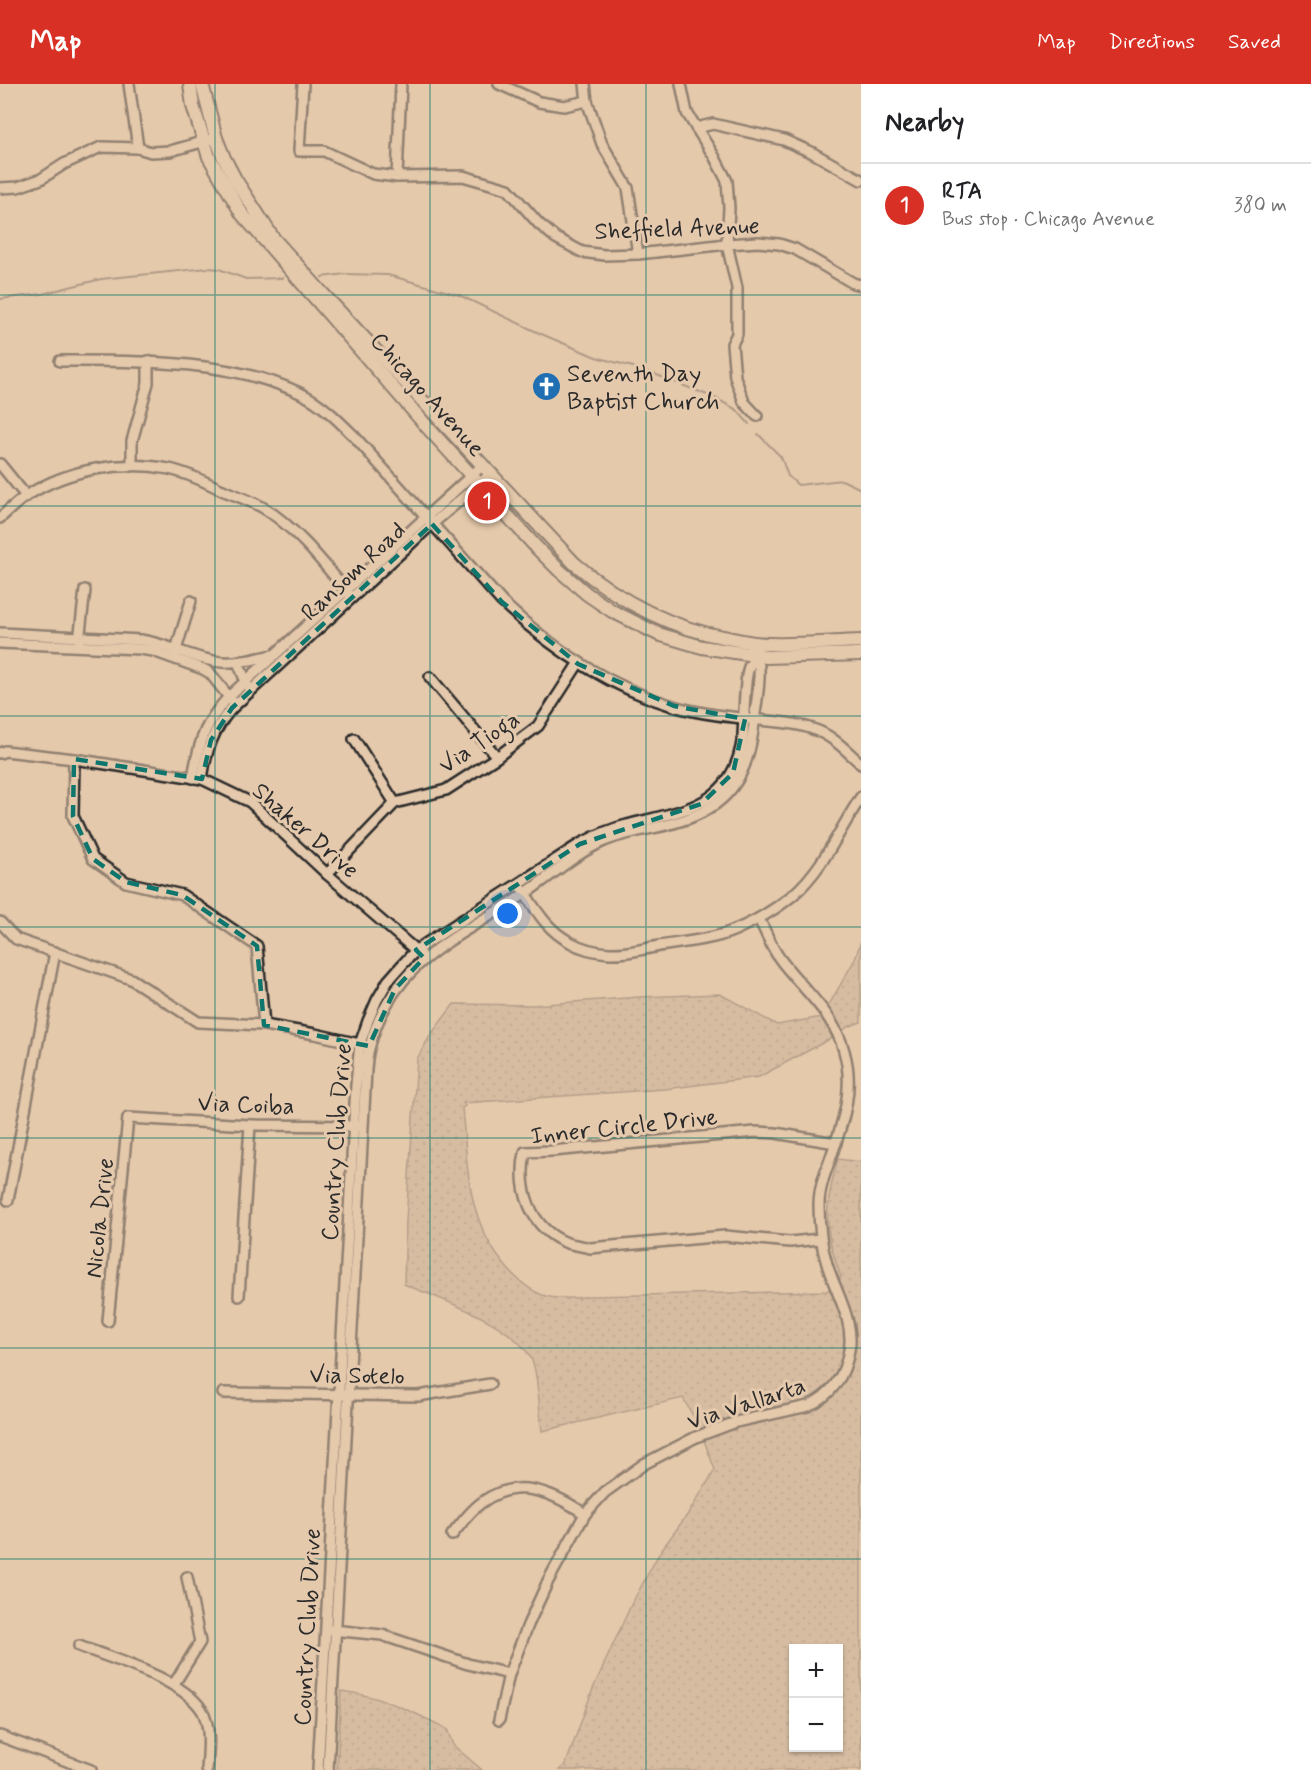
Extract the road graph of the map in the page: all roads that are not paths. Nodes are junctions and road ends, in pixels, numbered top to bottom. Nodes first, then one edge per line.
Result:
1 (129, 84) edge
2 (190, 84) edge
3 (202, 84) edge
4 (303, 84) edge
5 (401, 84) edge
6 (499, 84) edge
7 (585, 84) edge
8 (681, 84) edge
9 (587, 101) junction
10 (696, 128) junction
11 (216, 138) junction
12 (203, 142) junction
13 (138, 148) junction
14 (397, 177) junction
15 (861, 180) edge
16 (0, 188) edge
17 (727, 244) junction
18 (638, 254) junction
19 (861, 285) edge
20 (60, 361) dead end
21 (148, 361) junction
22 (757, 416) dead end
23 (0, 464) edge
24 (132, 466) junction
25 (487, 469) junction
26 (476, 479) junction
27 (26, 496) junction
28 (0, 518) edge
29 (429, 520) junction
30 (85, 590) dead end
31 (349, 595) junction
32 (191, 601) dead end
33 (0, 633) edge
34 (861, 641) edge
35 (79, 642) junction
36 (0, 643) edge
37 (757, 650) junction
38 (174, 654) junction
39 (861, 654) edge
40 (275, 655) junction
41 (238, 662) junction
42 (578, 663) junction
43 (430, 677) dead end
44 (246, 681) junction
45 (238, 697) junction
46 (750, 719) junction
47 (354, 739) dead end
48 (0, 753) edge
49 (497, 757) junction
50 (74, 759) junction
51 (861, 764) edge
52 (198, 778) junction
53 (861, 798) edge
54 (395, 803) junction
55 (327, 874) junction
56 (519, 885) junction
57 (525, 894) junction
58 (759, 919) junction
59 (0, 922) edge
60 (416, 950) junction
61 (55, 952) junction
62 (424, 958) junction
63 (264, 1024) junction
64 (364, 1045) junction
65 (128, 1118) joint
66 (250, 1125) junction
67 (358, 1126) junction
68 (836, 1143) junction
69 (8, 1200) dead end
70 (820, 1239) junction
71 (239, 1296) dead end
72 (108, 1321) dead end
73 (490, 1384) dead end
74 (223, 1393) dead end
75 (344, 1394) junction
76 (585, 1514) junction
77 (452, 1535) dead end
78 (187, 1576) dead end
79 (326, 1630) junction
80 (336, 1630) junction
81 (79, 1646) dead end
82 (509, 1674) junction
83 (174, 1684) junction
84 (499, 1720) dead end
85 (0, 1736) edge
86 (91, 1770) edge
87 (207, 1770) edge
88 (318, 1770) edge
89 (328, 1770) edge

1 - 13 street
2 - 12 main road, Chicago Avenue
3 - 11 main road, Chicago Avenue
4 - 14 street, Sheffield Avenue
5 - 14 street
6 - 9 street
7 - 9 street
8 - 10 street
9 - 18 street
10 - 15 street
10 - 17 street
11 - 12 street
11 - 25 main road, Chicago Avenue
12 - 13 street
12 - 26 main road, Chicago Avenue
13 - 16 street
14 - 18 street, Sheffield Avenue
17 - 18 street, Sheffield Avenue
17 - 19 street, Sheffield Avenue
17 - 22 street
20 - 21 street
21 - 24 street
21 - 29 street
23 - 27 street
24 - 27 street
24 - 31 street
25 - 26 street, Ransom Road
25 - 37 main road, Chicago Avenue
26 - 29 street, Ransom Road
26 - 37 main road, Chicago Avenue
27 - 28 street
29 - 31 street, Ransom Road
29 - 42 street
30 - 35 street
31 - 40 street, Ransom Road
31 - 45 street, Ransom Road
32 - 38 street
33 - 35 street
34 - 37 main road, Chicago Avenue
35 - 36 street
35 - 38 street
37 - 39 main road, Chicago Avenue
37 - 46 street, Country Club Drive
38 - 41 street
38 - 45 street
40 - 41 street
40 - 44 street, Ransom Road
41 - 44 street
42 - 46 street
42 - 49 street, Via Tioga
43 - 49 street
44 - 45 street, Ransom Road
44 - 45 street
45 - 52 street
46 - 51 street
46 - 56 street, Country Club Drive
46 - 57 street, Country Club Drive
47 - 54 street
48 - 50 street, Shaker Drive
49 - 54 street, Via Tioga
50 - 52 street, Shaker Drive
50 - 63 street
52 - 55 street, Shaker Drive
53 - 58 street
54 - 55 street
55 - 60 street, Shaker Drive
56 - 57 street
56 - 60 street, Country Club Drive
57 - 58 street
57 - 62 street, Country Club Drive
58 - 68 street, Via Vallarta
59 - 61 street
60 - 62 street, Shaker Drive
60 - 64 street, Country Club Drive
61 - 63 street
61 - 69 street
62 - 64 street, Country Club Drive
63 - 64 street
64 - 67 street, Country Club Drive
65 - 66 street, Via Coiba
65 - 72 street, Nicola Drive
66 - 67 street, Via Coiba
66 - 71 street
67 - 75 street, Country Club Drive
68 - 70 street, Via Vallarta
68 - 70 street, Inner Circle Drive
70 - 76 street, Via Vallarta
73 - 75 street, Via Sotelo
74 - 75 street, Via Sotelo
75 - 79 street, Country Club Drive
75 - 80 street, Country Club Drive
76 - 77 street
76 - 82 street, Via Vallarta
78 - 83 street
79 - 80 street
79 - 88 street, Country Club Drive
80 - 82 street
80 - 89 street, Country Club Drive
81 - 83 street
82 - 84 street, Via Vallarta
83 - 87 street
85 - 86 street

